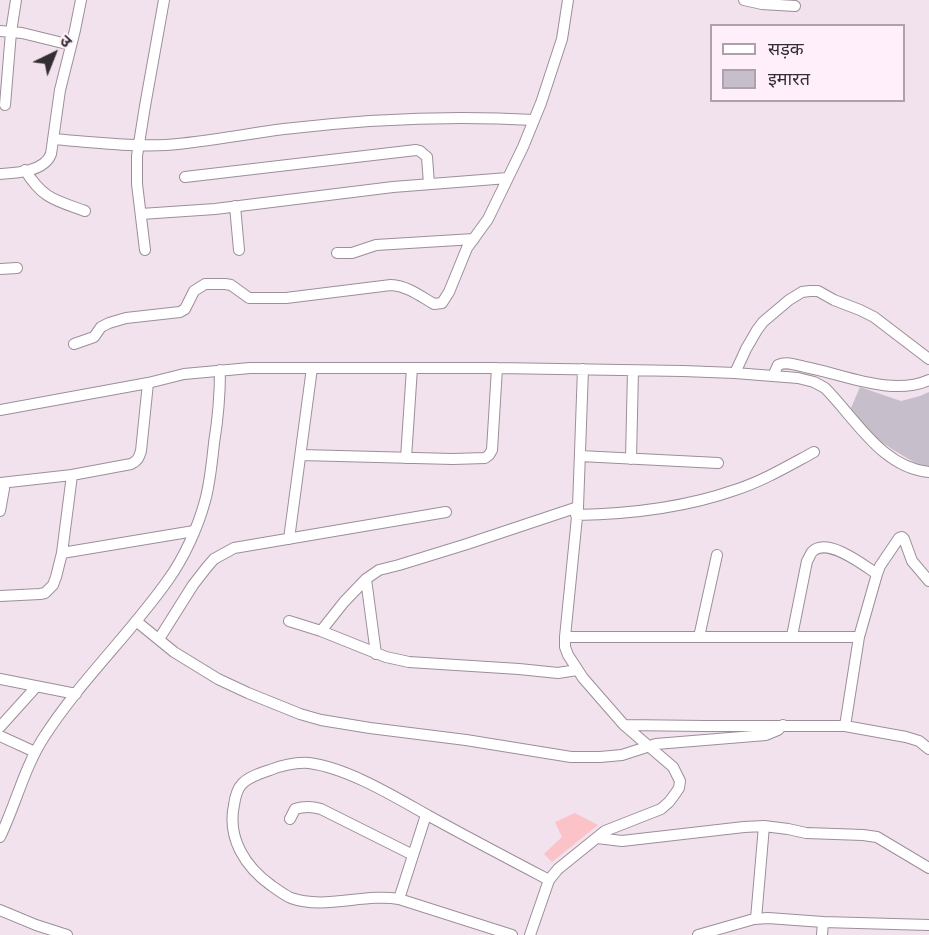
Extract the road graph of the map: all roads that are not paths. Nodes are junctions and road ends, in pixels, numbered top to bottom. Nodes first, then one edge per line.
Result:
1 (15, 0) edge
2 (81, 0) edge
3 (164, 0) edge
4 (568, 0) edge
5 (744, 0) edge
6 (795, 6) dead end
7 (5, 32) edge
8 (71, 45) junction
9 (5, 105) dead end
10 (534, 120) junction
11 (53, 139) junction
12 (139, 146) junction
13 (25, 170) junction
14 (0, 174) edge
15 (185, 177) dead end
16 (508, 178) junction
17 (429, 184) junction
18 (235, 206) junction
19 (85, 211) dead end
20 (141, 214) junction
21 (474, 239) junction
22 (146, 250) dead end
23 (239, 250) dead end
24 (338, 253) dead end
25 (17, 268) dead end
26 (0, 269) edge
27 (74, 344) dead end
28 (929, 359) edge
29 (412, 368) junction
30 (497, 368) junction
31 (312, 369) junction
32 (583, 369) junction
33 (220, 370) junction
34 (633, 370) junction
35 (735, 373) junction
36 (773, 376) junction
37 (929, 380) edge
38 (148, 383) junction
39 (0, 410) edge
40 (814, 452) dead end
41 (301, 456) junction
42 (580, 456) junction
43 (406, 458) junction
44 (631, 459) junction
45 (718, 463) dead end
46 (929, 472) edge
47 (72, 475) junction
48 (2, 483) edge
49 (0, 509) edge
50 (577, 511) junction
51 (446, 512) dead end
52 (194, 531) junction
53 (289, 539) junction
54 (62, 553) junction
55 (717, 555) dead end
56 (877, 574) junction
57 (366, 579) junction
58 (929, 581) edge
59 (0, 596) edge
60 (136, 621) junction
61 (289, 621) dead end
62 (321, 631) junction
63 (792, 636) junction
64 (565, 637) junction
65 (699, 637) junction
66 (859, 637) junction
67 (159, 639) junction
68 (376, 654) junction
69 (577, 670) junction
70 (0, 679) edge
71 (36, 687) junction
72 (76, 694) junction
73 (624, 724) junction
74 (783, 725) junction
75 (845, 726) junction
76 (0, 727) edge
77 (0, 736) edge
78 (648, 747) junction
79 (929, 748) edge
80 (34, 752) junction
81 (5, 813) edge
82 (426, 814) junction
83 (290, 819) dead end
84 (764, 826) junction
85 (0, 837) edge
86 (597, 838) junction
87 (413, 855) junction
88 (929, 868) edge
89 (549, 880) junction
90 (399, 898) junction
91 (0, 910) edge
92 (756, 919) junction
93 (823, 922) junction
94 (929, 925) edge
95 (913, 929) edge
96 (67, 935) edge
97 (512, 935) edge
98 (530, 935) edge
99 (698, 935) edge
100 (822, 935) edge

1 - 7 street
2 - 8 street
3 - 12 street
4 - 10 street
5 - 6 street
7 - 8 street
7 - 9 street
8 - 11 street
10 - 12 street
10 - 16 street
11 - 12 street
11 - 13 street
12 - 20 street
13 - 14 street
13 - 19 street
15 - 17 street
16 - 17 street
16 - 21 street
17 - 18 street
18 - 20 street
18 - 23 street
20 - 22 street
21 - 24 street
21 - 27 street
25 - 26 street
28 - 35 street
29 - 30 street
29 - 31 street
29 - 43 street
30 - 32 street
30 - 43 street
31 - 33 street
31 - 41 street
32 - 34 street
32 - 42 street
33 - 38 street
33 - 52 street
34 - 35 street
34 - 44 street
35 - 36 street
36 - 37 street
36 - 46 street
38 - 39 street
38 - 47 street
40 - 50 street
41 - 43 street
41 - 53 street
42 - 44 street
42 - 50 street
44 - 45 street
47 - 48 street
47 - 54 street
48 - 49 street
50 - 57 street
50 - 64 street
51 - 53 street
52 - 54 street
52 - 60 street
53 - 67 street
54 - 59 street
55 - 65 street
56 - 58 street
56 - 63 street
56 - 66 street
57 - 62 street
57 - 68 street
60 - 67 street
60 - 72 street
61 - 62 street
62 - 68 street
63 - 65 street
63 - 66 street
64 - 65 street
64 - 69 street
66 - 75 street
67 - 78 street
68 - 69 street
69 - 73 street
70 - 71 street
71 - 72 street
71 - 76 street
72 - 80 street
73 - 74 street
73 - 78 street
74 - 75 street
74 - 78 street
75 - 79 street
77 - 80 street
78 - 86 street
80 - 81 street
81 - 85 street
82 - 87 street
82 - 89 street
82 - 90 street
83 - 87 street
84 - 86 street
84 - 88 street
84 - 92 street
86 - 89 street
87 - 90 street
89 - 98 street
90 - 97 street
91 - 96 street
92 - 93 street
92 - 99 street
93 - 95 street
93 - 100 street
94 - 95 street

